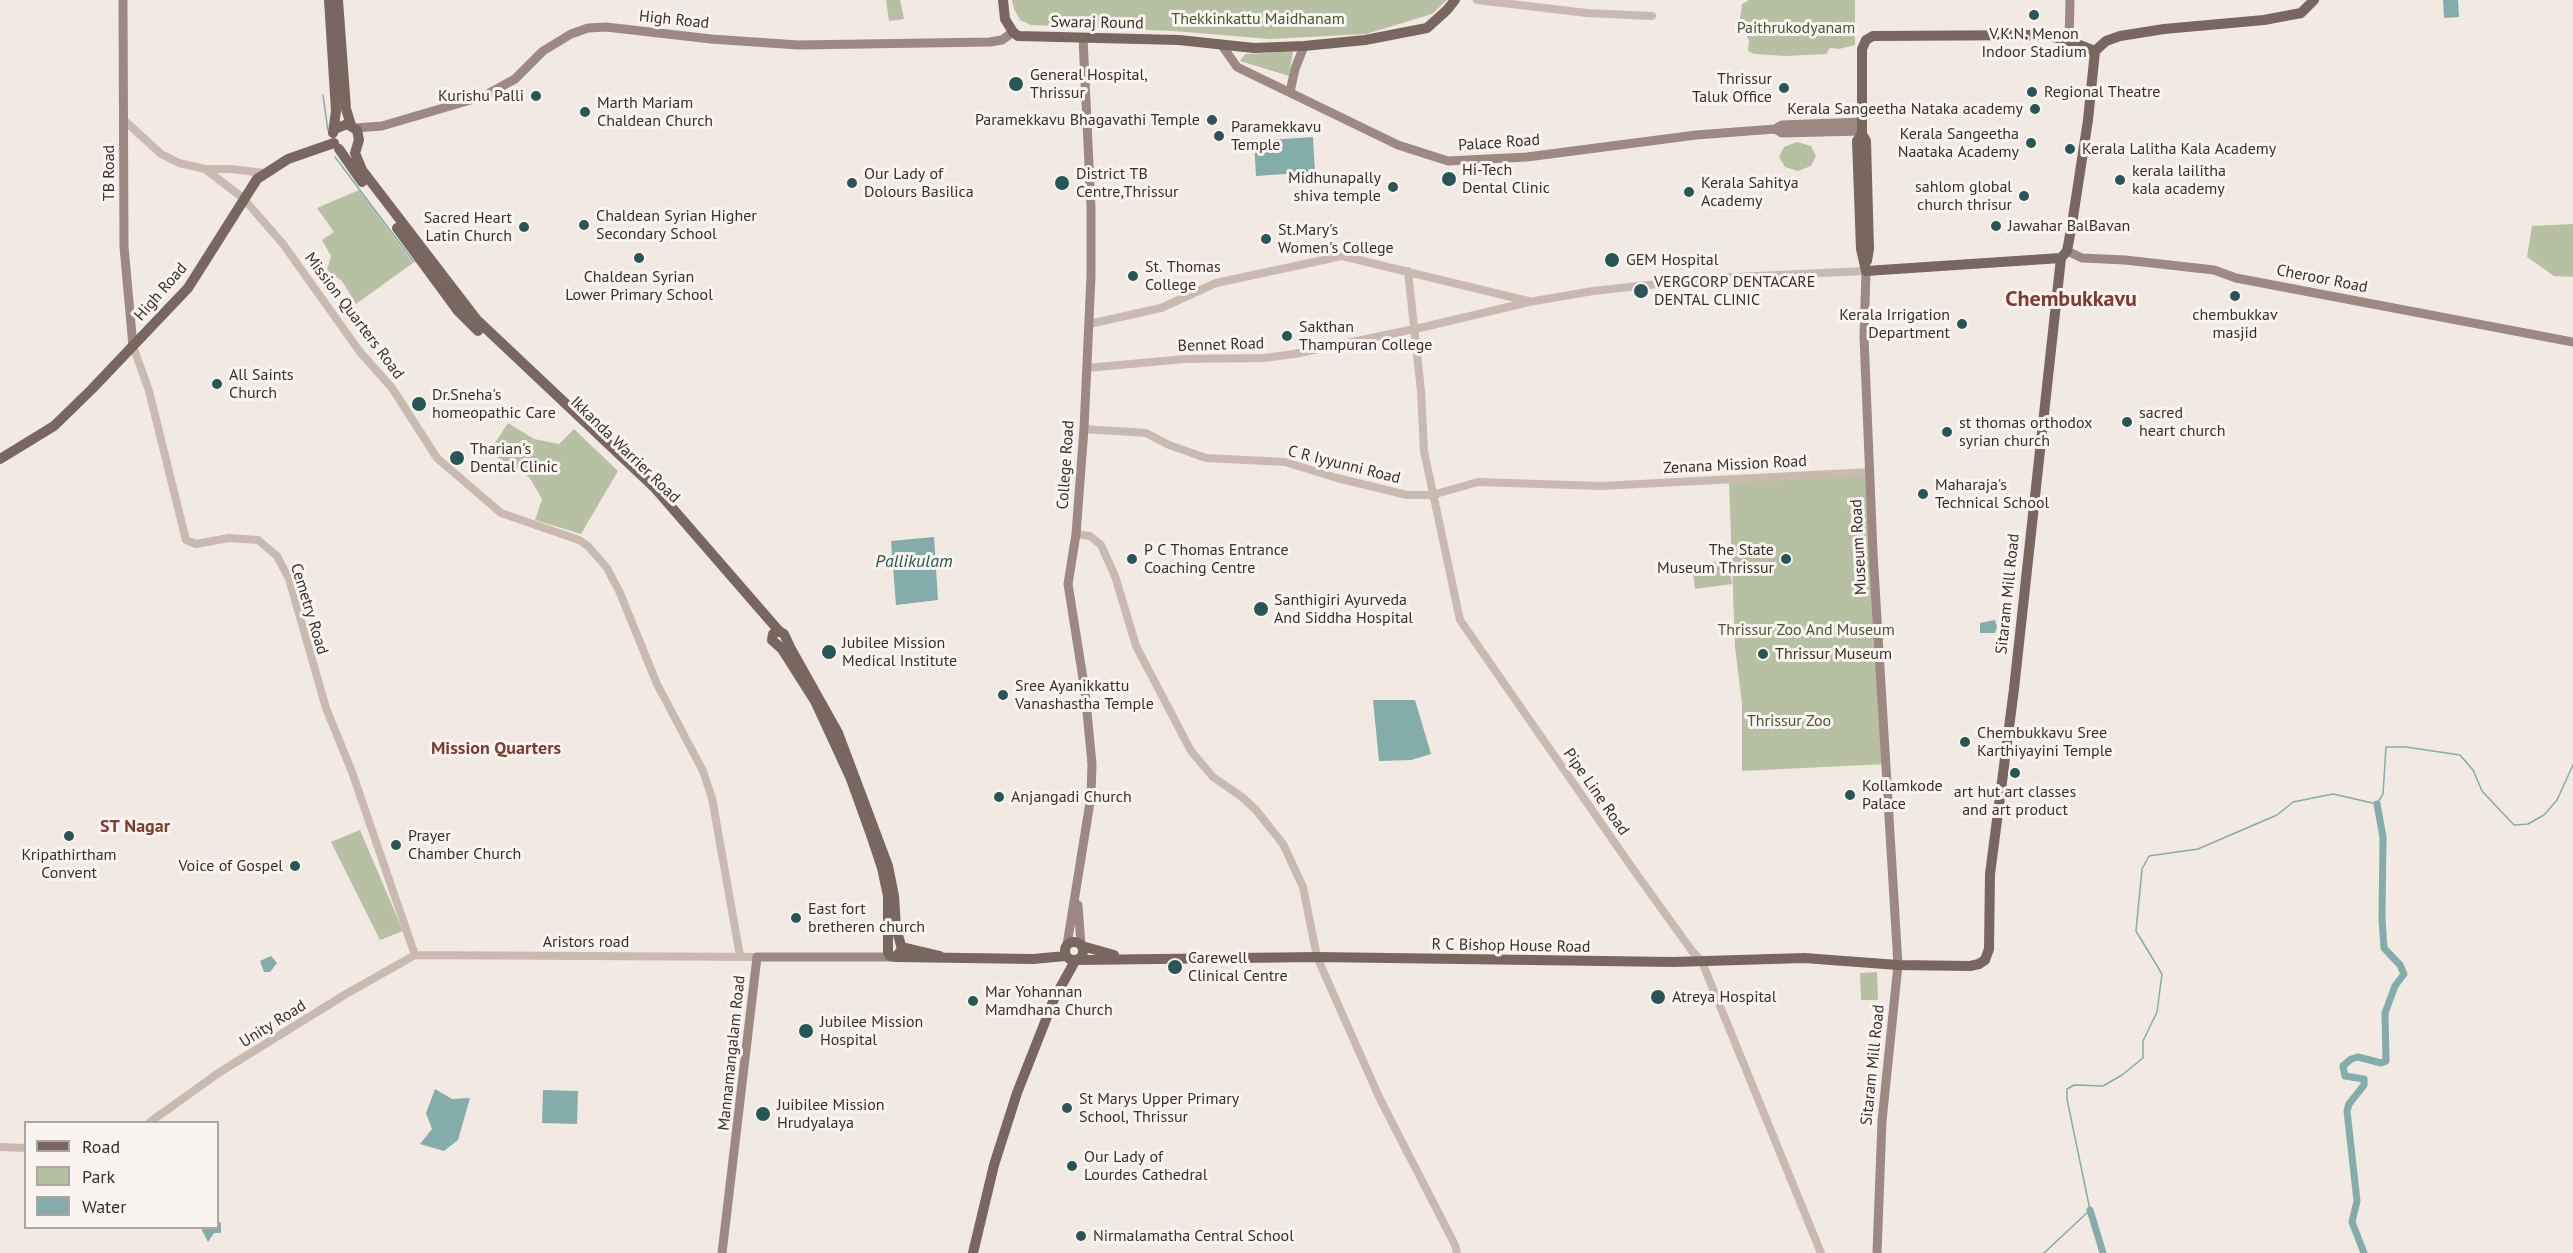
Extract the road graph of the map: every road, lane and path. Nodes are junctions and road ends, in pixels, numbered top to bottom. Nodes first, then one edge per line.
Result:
1 (123, 0) edge
2 (329, 0) edge
3 (338, 0) edge
4 (1003, 0) edge
5 (1455, 0) edge
6 (1477, 0) edge
7 (2070, 0) edge
8 (2314, 0) edge
9 (1652, 16) dead end
10 (1013, 32) junction
11 (1083, 38) junction
12 (2068, 41) junction
13 (1221, 44) junction
14 (1304, 46) junction
15 (2095, 51) junction
16 (1290, 92) junction
17 (124, 120) junction
18 (353, 126) junction
19 (382, 126) junction
20 (335, 129) junction
21 (1862, 129) junction
22 (358, 143) junction
23 (337, 146) junction
24 (205, 169) junction
25 (264, 173) junction
26 (243, 198) junction
27 (2064, 254) junction
28 (1408, 271) junction
29 (1866, 271) junction
30 (1529, 302) junction
31 (1089, 324) junction
32 (1414, 329) junction
33 (2573, 342) edge
34 (133, 346) junction
35 (1087, 368) junction
36 (1084, 429) junction
37 (0, 459) edge
38 (1870, 472) junction
39 (1601, 486) joint
40 (1432, 495) junction
41 (1076, 534) junction
42 (779, 639) junction
43 (1076, 890) junction
44 (1082, 945) junction
45 (894, 950) junction
46 (415, 955) junction
47 (1070, 955) junction
48 (740, 956) junction
49 (758, 957) junction
50 (1317, 957) junction
51 (1123, 958) junction
52 (1702, 962) junction
53 (1898, 965) junction
54 (151, 1121) edge
55 (0, 1147) edge
56 (24, 1148) edge
57 (722, 1253) edge
58 (973, 1253) edge
59 (1457, 1253) edge
60 (1821, 1253) edge
61 (1877, 1253) edge

1 - 17 main road, TB Road
2 - 20 main road
3 - 18 main road
4 - 10 main road
5 - 14 main road, Swaraj Round
6 - 9 street
7 - 12 main road
8 - 15 main road
10 - 11 main road, Swaraj Round
10 - 19 main road, High Road
11 - 13 main road, Swaraj Round
11 - 31 main road, College Road
12 - 15 main road
12 - 21 main road
13 - 14 main road, Swaraj Round
13 - 16 main road, Palace Road
14 - 16 main road
15 - 27 main road, Sitaram Mill Road
16 - 21 main road, Palace Road
17 - 24 street
17 - 34 main road, TB Road
18 - 19 main road, High Road
18 - 20 main road
18 - 22 main road
19 - 22 main road
20 - 23 main road
21 - 29 main road
22 - 23 main road
22 - 42 main road, Ikkanda Warrier Road
23 - 25 main road, High Road
23 - 42 main road, Ikkanda Warrier Road
24 - 25 street
24 - 26 street, Mission Quarters Road
25 - 26 main road, High Road
26 - 34 main road, High Road
26 - 48 street, Mission Quarters Road
27 - 29 main road, Cheroor Road
27 - 33 main road, Cheroor Road
27 - 53 main road, Sitaram Mill Road
28 - 30 street
28 - 31 street
28 - 32 street, Pipe Line Road
29 - 30 street, Bennet Road
29 - 38 main road, Museum Road
30 - 32 street, Bennet Road
31 - 35 main road, College Road
32 - 35 street, Bennet Road
32 - 40 street, Pipe Line Road
34 - 37 main road, High Road
34 - 46 street, Cemetry Road
35 - 36 main road, College Road
36 - 40 street, C R Iyyunni Road
36 - 41 main road, College Road
38 - 39 street, Zenana Mission Road
38 - 53 main road, Museum Road
39 - 40 street, C R Iyyunni Road
40 - 52 street, Pipe Line Road
41 - 43 main road, College Road
41 - 50 street
42 - 45 main road, Ikkanda Warrier Road
43 - 44 main road
43 - 47 main road
44 - 47 main road
44 - 47 main road
44 - 51 main road
45 - 47 main road
45 - 49 main road, Mannamangalam Road
46 - 48 street, Aristors road
46 - 54 street, Unity Road
47 - 51 main road
47 - 58 main road
48 - 49 street, Aristors road
49 - 57 main road, Mannamangalam Road
50 - 51 main road, R C Bishop House Road
50 - 52 main road, R C Bishop House Road
50 - 59 street
52 - 53 main road, R C Bishop House Road
52 - 60 street, Pipe Line Road
53 - 61 main road, Sitaram Mill Road
55 - 56 street

